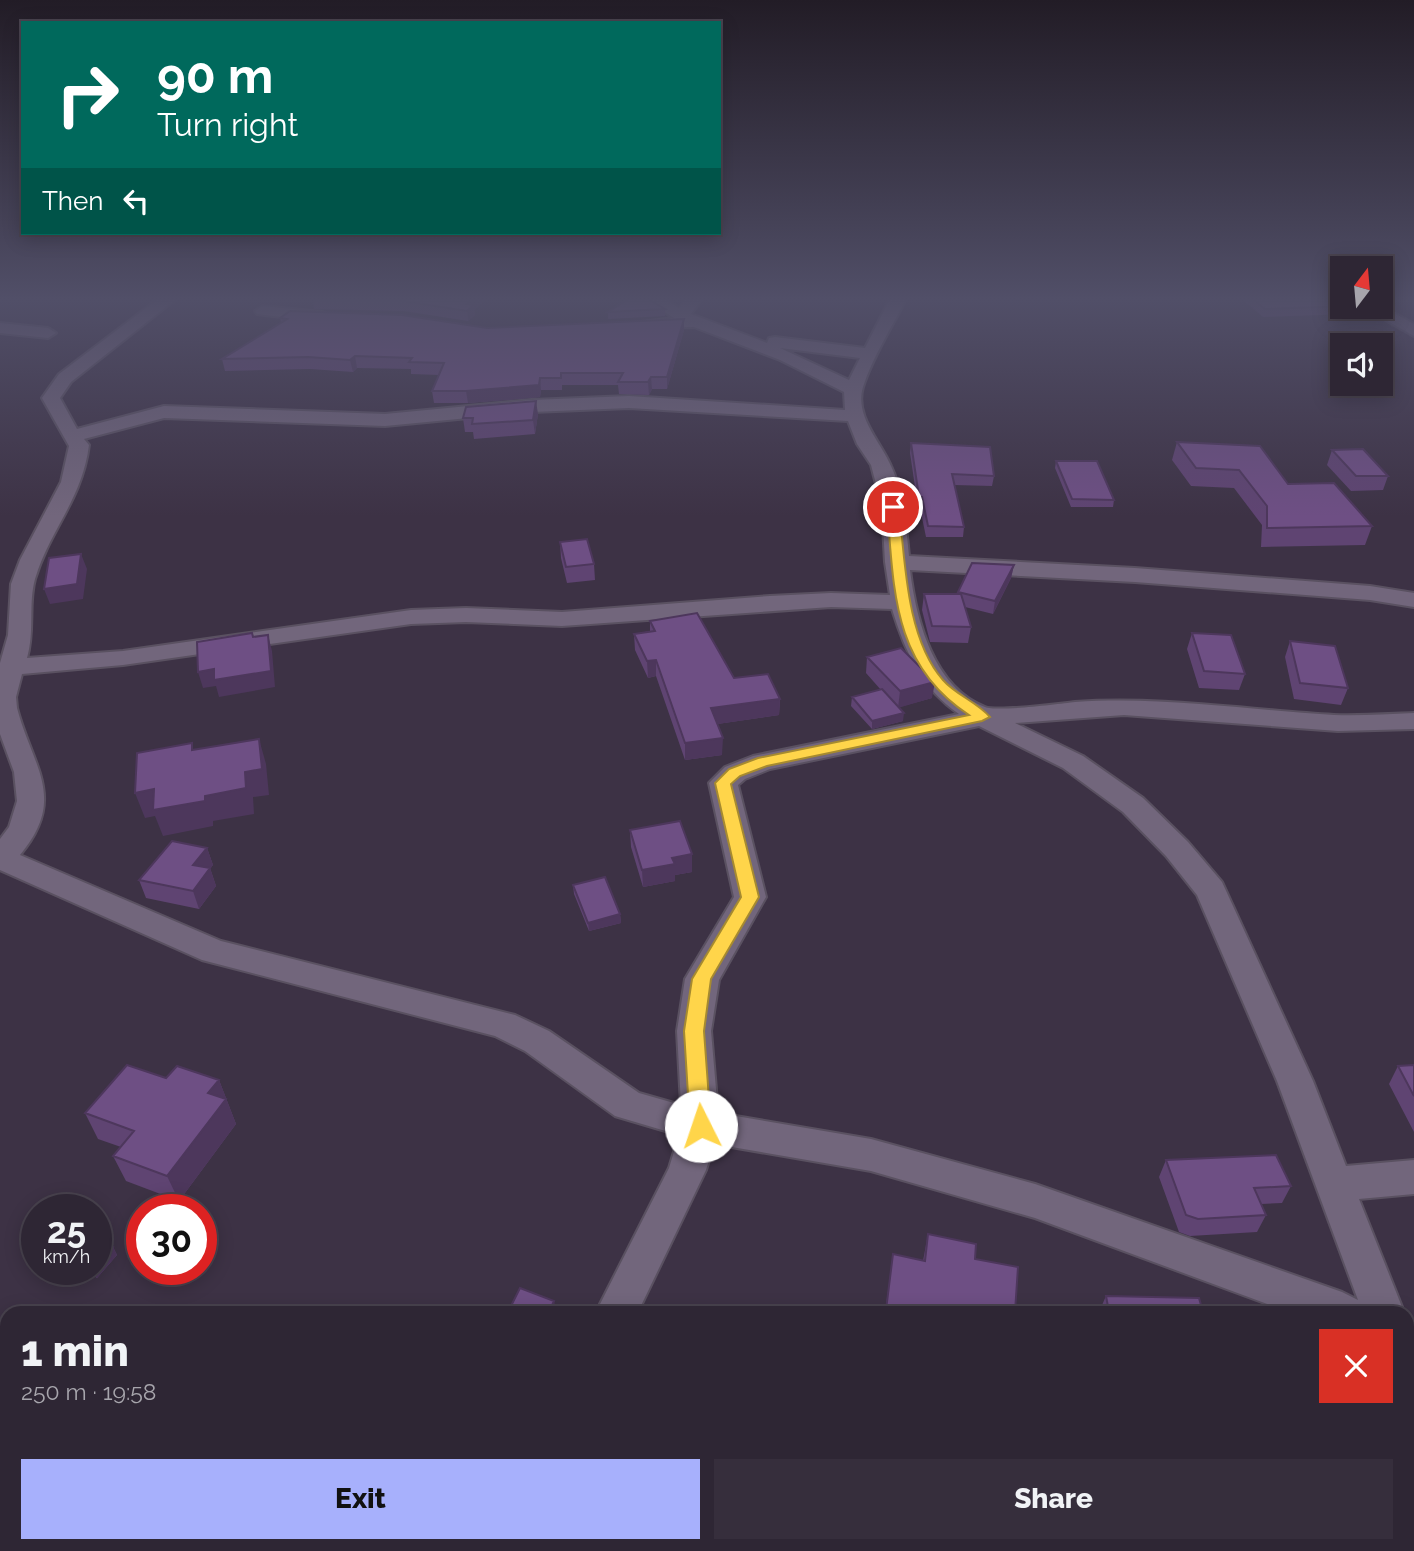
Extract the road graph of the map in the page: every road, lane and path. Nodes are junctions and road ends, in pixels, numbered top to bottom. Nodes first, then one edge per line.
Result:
1 (74, 371) edge
2 (808, 371) edge
3 (864, 371) edge
4 (854, 403) junction
5 (71, 436) junction
6 (896, 562) junction
7 (1414, 600) edge
8 (902, 602) junction
9 (12, 667) junction
10 (982, 717) junction
11 (1414, 720) edge
12 (701, 1126) junction
13 (1414, 1177) edge
14 (1336, 1184) junction
15 (620, 1306) edge
16 (1325, 1306) edge
17 (1381, 1306) edge

1 - 5 street
2 - 4 street
3 - 4 street
4 - 5 street
4 - 6 street
5 - 9 street
6 - 7 street
6 - 8 street
8 - 9 street
8 - 10 street
9 - 12 street
10 - 11 street
10 - 12 street
10 - 14 street
12 - 15 street
12 - 16 street
13 - 14 street
14 - 17 street

